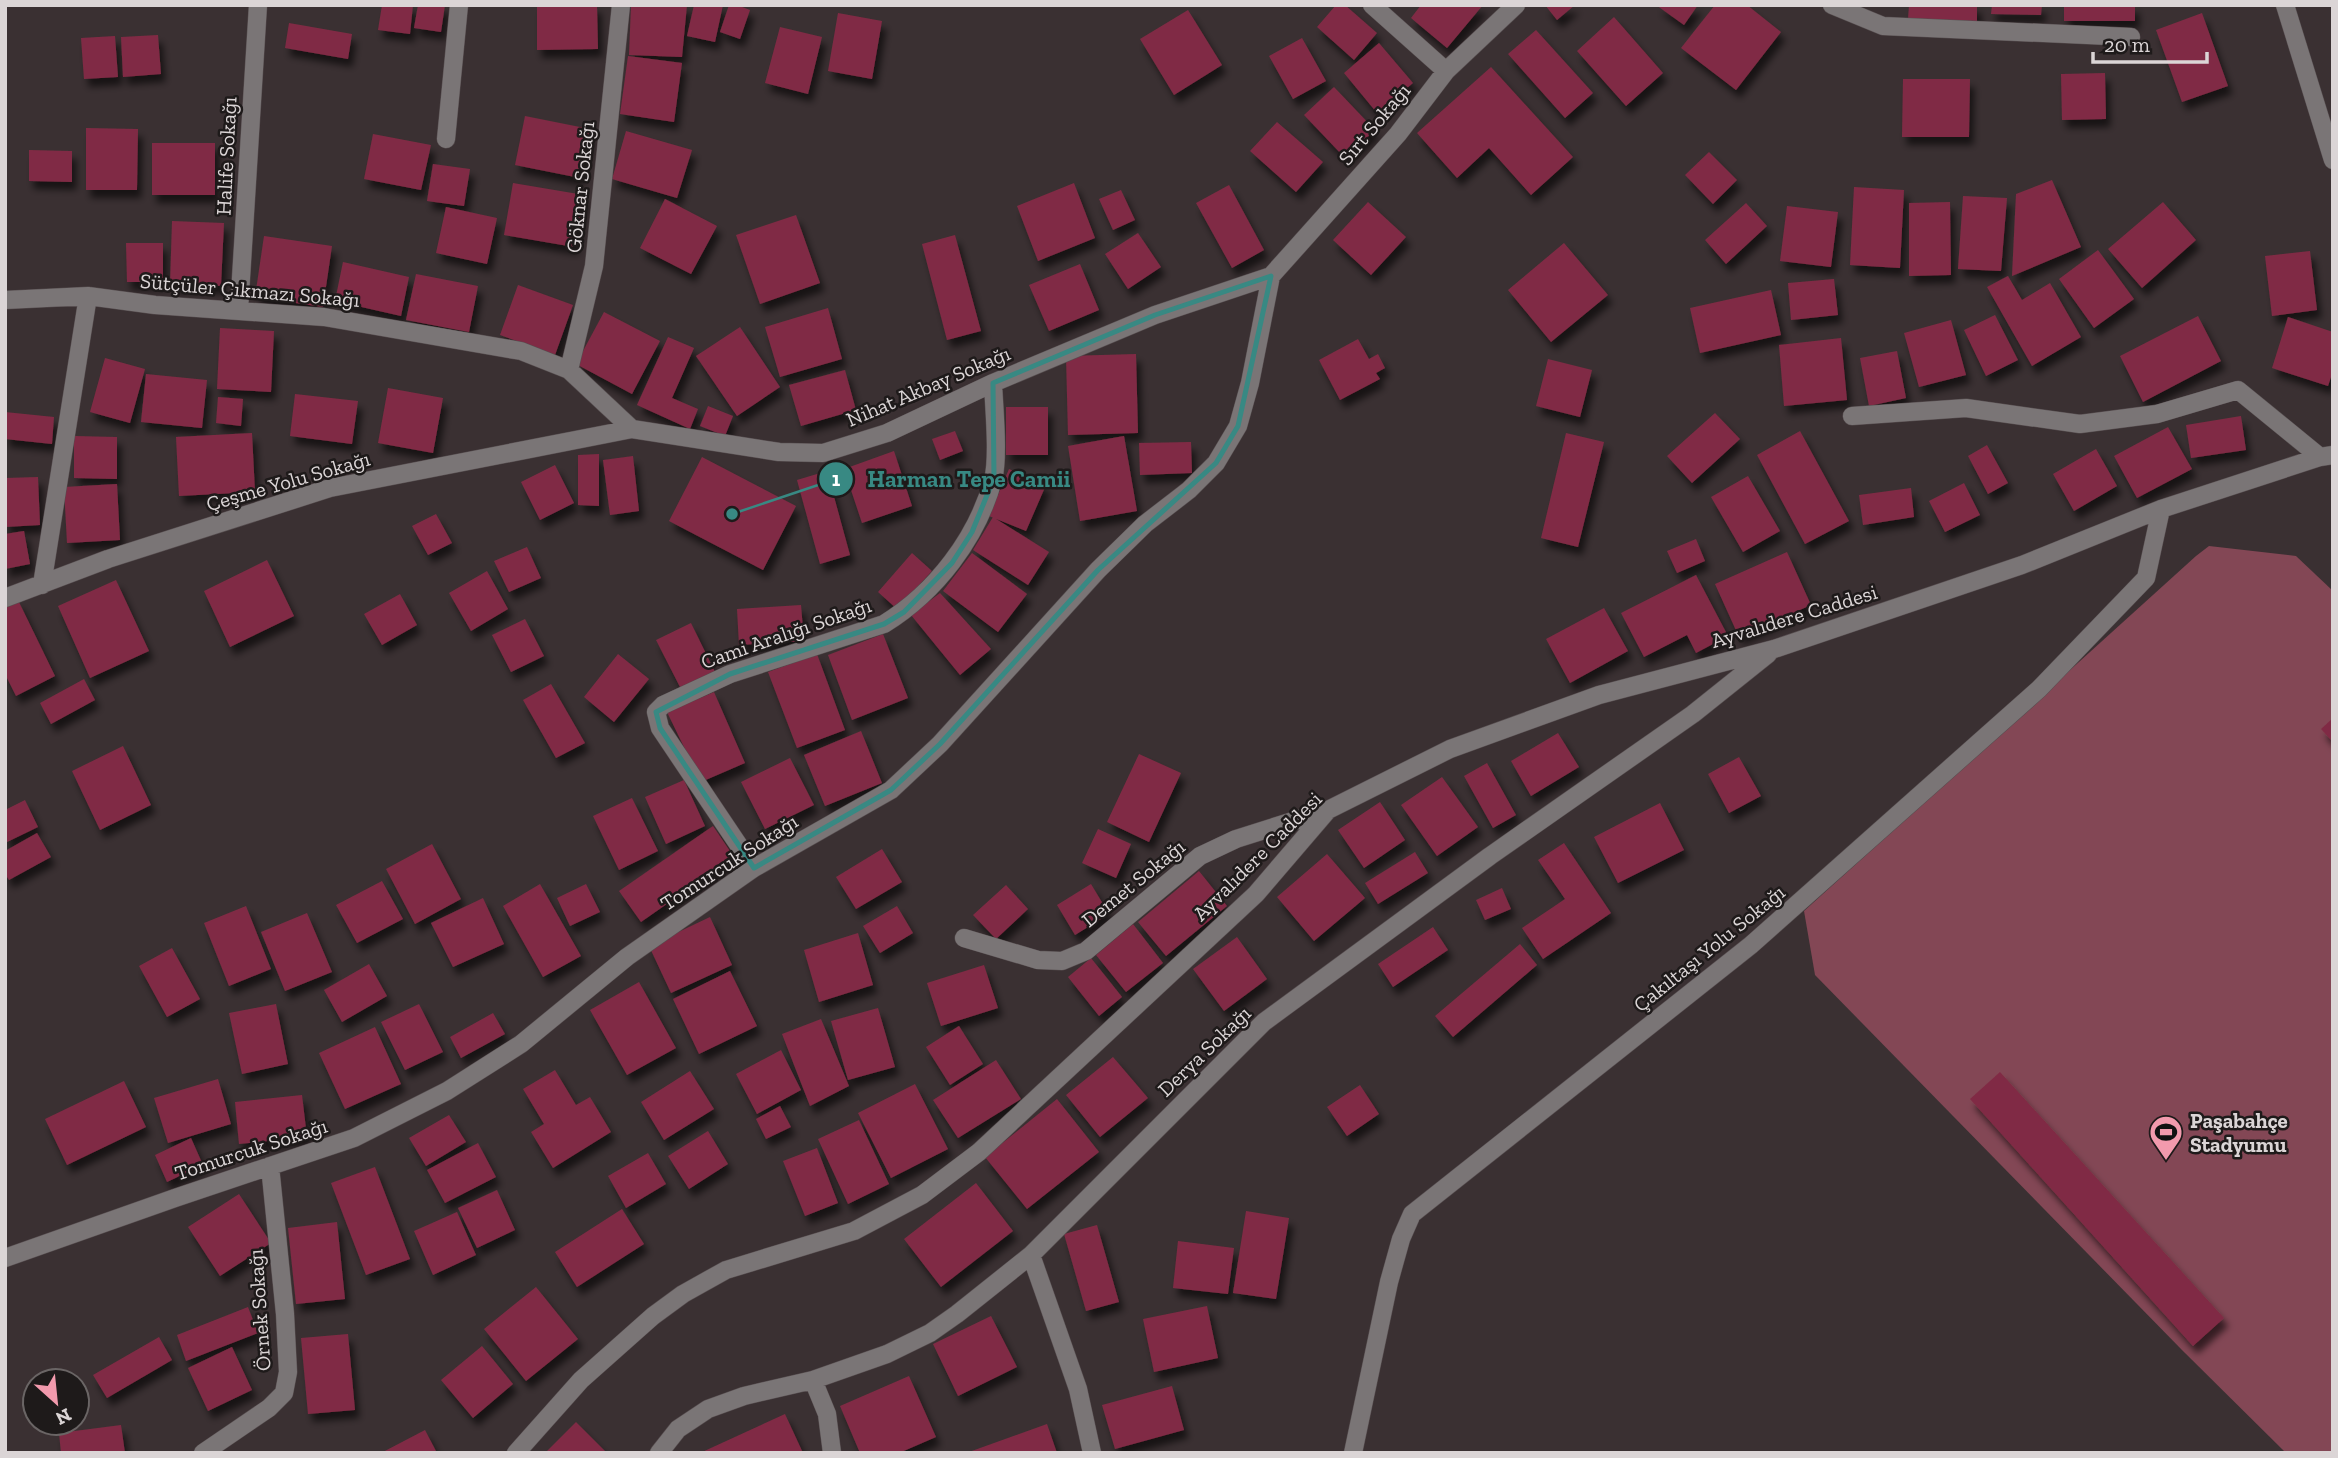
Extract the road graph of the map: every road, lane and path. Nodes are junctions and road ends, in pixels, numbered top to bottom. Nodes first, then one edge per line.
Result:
1 (258, 5) edge
2 (459, 5) edge
3 (621, 5) edge
4 (1372, 5) edge
5 (1516, 5) edge
6 (1832, 5) edge
7 (2285, 5) edge
8 (2131, 37) dead end
9 (1446, 71) junction
10 (446, 139) dead end
11 (2333, 160) edge
12 (1271, 276) junction
13 (88, 296) junction
14 (5, 300) edge
15 (239, 310) junction
16 (569, 370) junction
17 (993, 383) junction
18 (1852, 416) dead end
19 (632, 429) junction
20 (2326, 456) edge
21 (2161, 509) junction
22 (42, 585) junction
23 (5, 598) edge
24 (1774, 649) junction
25 (1328, 810) junction
26 (754, 868) junction
27 (964, 938) dead end
28 (270, 1166) junction
29 (1031, 1255) junction
30 (5, 1258) edge
31 (813, 1380) junction
32 (203, 1453) edge
33 (516, 1453) edge
34 (659, 1453) edge
35 (832, 1453) edge
36 (1092, 1453) edge
37 (1353, 1453) edge

1 - 15 street, Halife Sokağı
2 - 10 street
3 - 16 street, Göknar Sokağı
4 - 9 street
5 - 9 street, Sırt Sokağı
6 - 8 street
7 - 11 street
9 - 12 street, Sırt Sokağı
12 - 17 street, Nihat Akbay Sokağı
12 - 26 street, Tomurcuk Sokağı
13 - 14 street, Sütçüler Çıkmazı Sokağı
13 - 15 street, Sütçüler Çıkmazı Sokağı
13 - 22 street
15 - 16 street, Sütçüler Çıkmazı Sokağı
16 - 19 street
17 - 19 street, Nihat Akbay Sokağı
17 - 26 street, Cami Aralığı Sokağı
18 - 20 street
19 - 22 street, Çeşme Yolu Sokağı
20 - 21 street, Ayvalıdere Caddesi
21 - 24 street, Ayvalıdere Caddesi
21 - 37 street, Çakıltaşı Yolu Sokağı
22 - 23 street, Çeşme Yolu Sokağı
24 - 25 street, Ayvalıdere Caddesi
24 - 29 street, Derya Sokağı
25 - 27 street, Demet Sokağı
25 - 33 street, Ayvalıdere Caddesi
26 - 28 street, Tomurcuk Sokağı
28 - 30 street, Tomurcuk Sokağı
28 - 32 street, Örnek Sokağı
29 - 31 street, Derya Sokağı
29 - 36 street
31 - 34 street, Derya Sokağı
31 - 35 street

